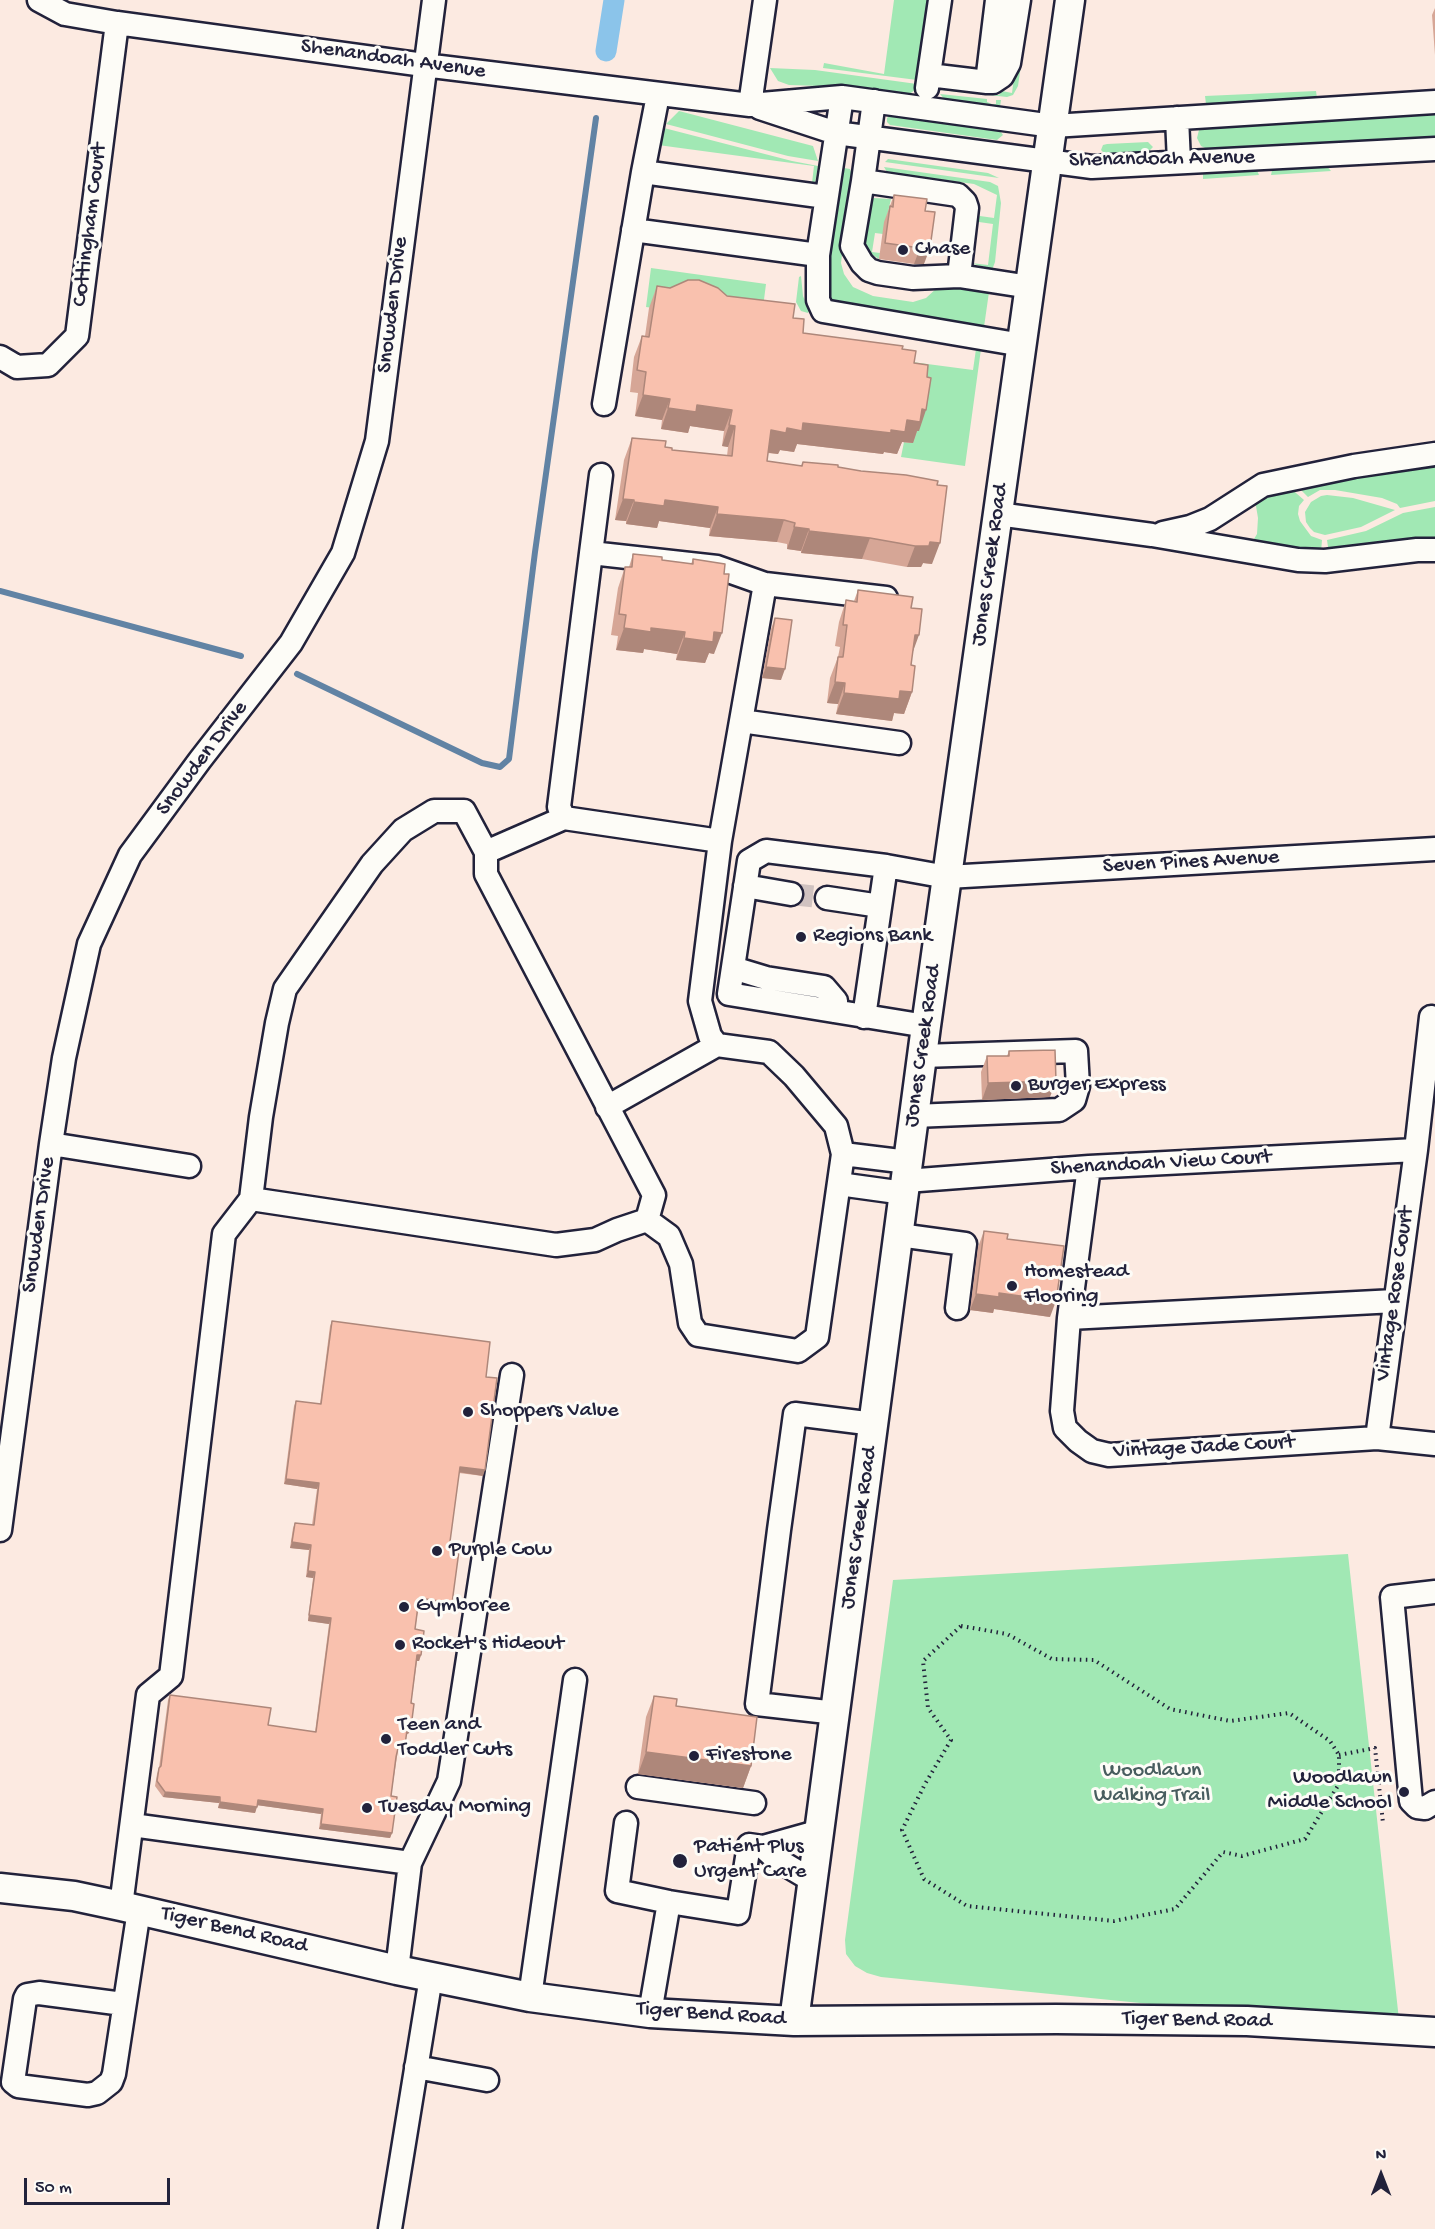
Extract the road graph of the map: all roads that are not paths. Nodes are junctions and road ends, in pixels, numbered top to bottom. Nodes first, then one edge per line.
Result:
1 (39, 0) edge
2 (434, 0) edge
3 (765, 0) edge
4 (940, 0) edge
5 (997, 0) edge
6 (1019, 0) edge
7 (1070, 0) edge
8 (117, 23) junction
9 (424, 65) junction
10 (929, 75) junction
11 (987, 82) junction
12 (658, 95) junction
13 (842, 97) junction
14 (874, 101) junction
15 (1435, 102) edge
16 (750, 105) junction
17 (924, 108) junction
18 (1177, 118) junction
19 (1053, 126) junction
20 (836, 133) junction
21 (869, 138) junction
22 (1435, 148) edge
23 (1048, 162) junction
24 (1179, 162) junction
25 (643, 172) junction
26 (863, 180) junction
27 (826, 197) junction
28 (633, 230) junction
29 (818, 255) junction
30 (959, 276) junction
31 (1030, 287) junction
32 (1022, 345) junction
33 (0, 357) edge
34 (604, 404) dead end
35 (1435, 454) edge
36 (601, 475) dead end
37 (998, 514) junction
38 (1152, 535) junction
39 (1435, 549) edge
40 (591, 553) junction
41 (765, 584) junction
42 (910, 601) edge
43 (741, 721) junction
44 (898, 742) dead end
45 (564, 818) junction
46 (720, 841) junction
47 (1435, 849) edge
48 (486, 852) junction
49 (886, 866) junction
50 (947, 877) junction
51 (745, 886) junction
52 (790, 894) tunnel mouth
53 (827, 898) tunnel mouth
54 (880, 906) junction
55 (864, 1017) junction
56 (1431, 1017) dead end
57 (926, 1026) junction
58 (717, 1045) junction
59 (922, 1056) junction
60 (608, 1107) junction
61 (914, 1116) junction
62 (51, 1144) junction
63 (1416, 1150) junction
64 (843, 1154) junction
65 (189, 1166) dead end
66 (1089, 1167) junction
67 (906, 1178) junction
68 (839, 1184) junction
69 (251, 1199) junction
70 (647, 1220) junction
71 (898, 1235) junction
72 (1395, 1301) junction
73 (957, 1308) dead end
74 (1069, 1318) junction
75 (512, 1375) dead end
76 (874, 1424) junction
77 (1377, 1438) junction
78 (1435, 1444) edge
79 (0, 1530) edge
80 (1435, 1592) edge
81 (575, 1680) dead end
82 (836, 1713) junction
83 (638, 1787) dead end
84 (1435, 1802) edge
85 (754, 1803) dead end
86 (626, 1823) dead end
87 (132, 1825) junction
88 (820, 1831) junction
89 (763, 1848) junction
90 (410, 1863) junction
91 (813, 1881) junction
92 (0, 1888) edge
93 (669, 1902) junction
94 (130, 1908) junction
95 (397, 1970) junction
96 (431, 1977) junction
97 (530, 1997) junction
98 (123, 2004) junction
99 (650, 2013) junction
100 (794, 2022) junction
101 (1435, 2032) edge
102 (416, 2067) junction
103 (488, 2080) dead end
104 (390, 2229) edge

1 - 8 street, Shenandoah Avenue
2 - 9 street, Snowden Drive
3 - 16 street
4 - 10 street
5 - 11 street
6 - 11 street
7 - 19 main road, Jones Creek Road
8 - 9 street, Shenandoah Avenue
8 - 33 street, Cottingham Court
9 - 12 street, Shenandoah Avenue
9 - 62 street, Snowden Drive
10 - 11 street
10 - 17 street
12 - 16 street, Shenandoah Avenue
12 - 25 street
13 - 14 street, Shenandoah Avenue
13 - 16 street, Shenandoah Avenue
13 - 20 street
14 - 17 street, Shenandoah Avenue
14 - 21 street
15 - 18 street, Shenandoah Avenue
16 - 20 street, Shenandoah Avenue
17 - 19 street, Shenandoah Avenue
18 - 19 street, Shenandoah Avenue
18 - 24 street
19 - 23 main road, Jones Creek Road
20 - 21 street, Shenandoah Avenue
20 - 27 street
21 - 23 street, Shenandoah Avenue
21 - 26 street
22 - 24 street, Shenandoah Avenue
23 - 24 street, Shenandoah Avenue
23 - 31 main road, Jones Creek Road
25 - 27 street
25 - 28 street
26 - 30 street
26 - 30 street
27 - 29 street
28 - 29 street
28 - 34 street
29 - 32 street
30 - 31 street
31 - 32 main road, Jones Creek Road
32 - 37 main road, Jones Creek Road
35 - 38 street
36 - 40 street
37 - 38 street
37 - 50 main road, Jones Creek Road
38 - 39 street
40 - 41 street
40 - 45 street
41 - 42 street
41 - 43 street
43 - 44 street
43 - 46 street
45 - 46 street
45 - 48 street
46 - 58 street
47 - 50 street, Seven Pines Avenue
48 - 60 street
48 - 69 street
49 - 50 street, Seven Pines Avenue
49 - 51 street, Seven Pines Avenue
49 - 54 street
50 - 57 main road, Jones Creek Road
51 - 52 street
51 - 55 street
53 - 54 street
54 - 55 street
55 - 57 street
56 - 63 street, Vintage Rose Court
57 - 59 main road, Jones Creek Road
58 - 60 street
58 - 64 street
59 - 61 main road, Jones Creek Road
59 - 61 street
60 - 70 street
61 - 67 main road, Jones Creek Road
62 - 65 street
62 - 79 street, Snowden Drive
63 - 66 street, Shenandoah View Court
63 - 72 street, Vintage Rose Court
64 - 67 street
64 - 68 street
66 - 67 street, Shenandoah View Court
66 - 74 street, Vintage Jade Court
67 - 68 street
67 - 71 main road, Jones Creek Road
68 - 70 street
69 - 70 street
69 - 87 street
71 - 73 street
71 - 76 main road, Jones Creek Road
72 - 74 street
72 - 77 street, Vintage Rose Court
74 - 77 street, Vintage Jade Court
75 - 90 street
76 - 82 main road, Jones Creek Road
76 - 82 street
77 - 78 street, Vintage Jade Court
80 - 84 street
81 - 97 street
82 - 88 main road, Jones Creek Road
83 - 85 street
86 - 93 street
87 - 90 street
87 - 94 street
88 - 89 street
88 - 91 main road, Jones Creek Road
89 - 91 street
89 - 93 street
90 - 95 street
91 - 100 main road, Jones Creek Road
92 - 94 main road, Tiger Bend Road
93 - 99 street
94 - 95 main road, Tiger Bend Road
94 - 98 street
95 - 96 main road, Tiger Bend Road
96 - 97 main road, Tiger Bend Road
96 - 102 street
97 - 99 main road, Tiger Bend Road
98 - 98 street
99 - 100 main road, Tiger Bend Road
100 - 101 main road, Tiger Bend Road
102 - 103 street
102 - 104 street

